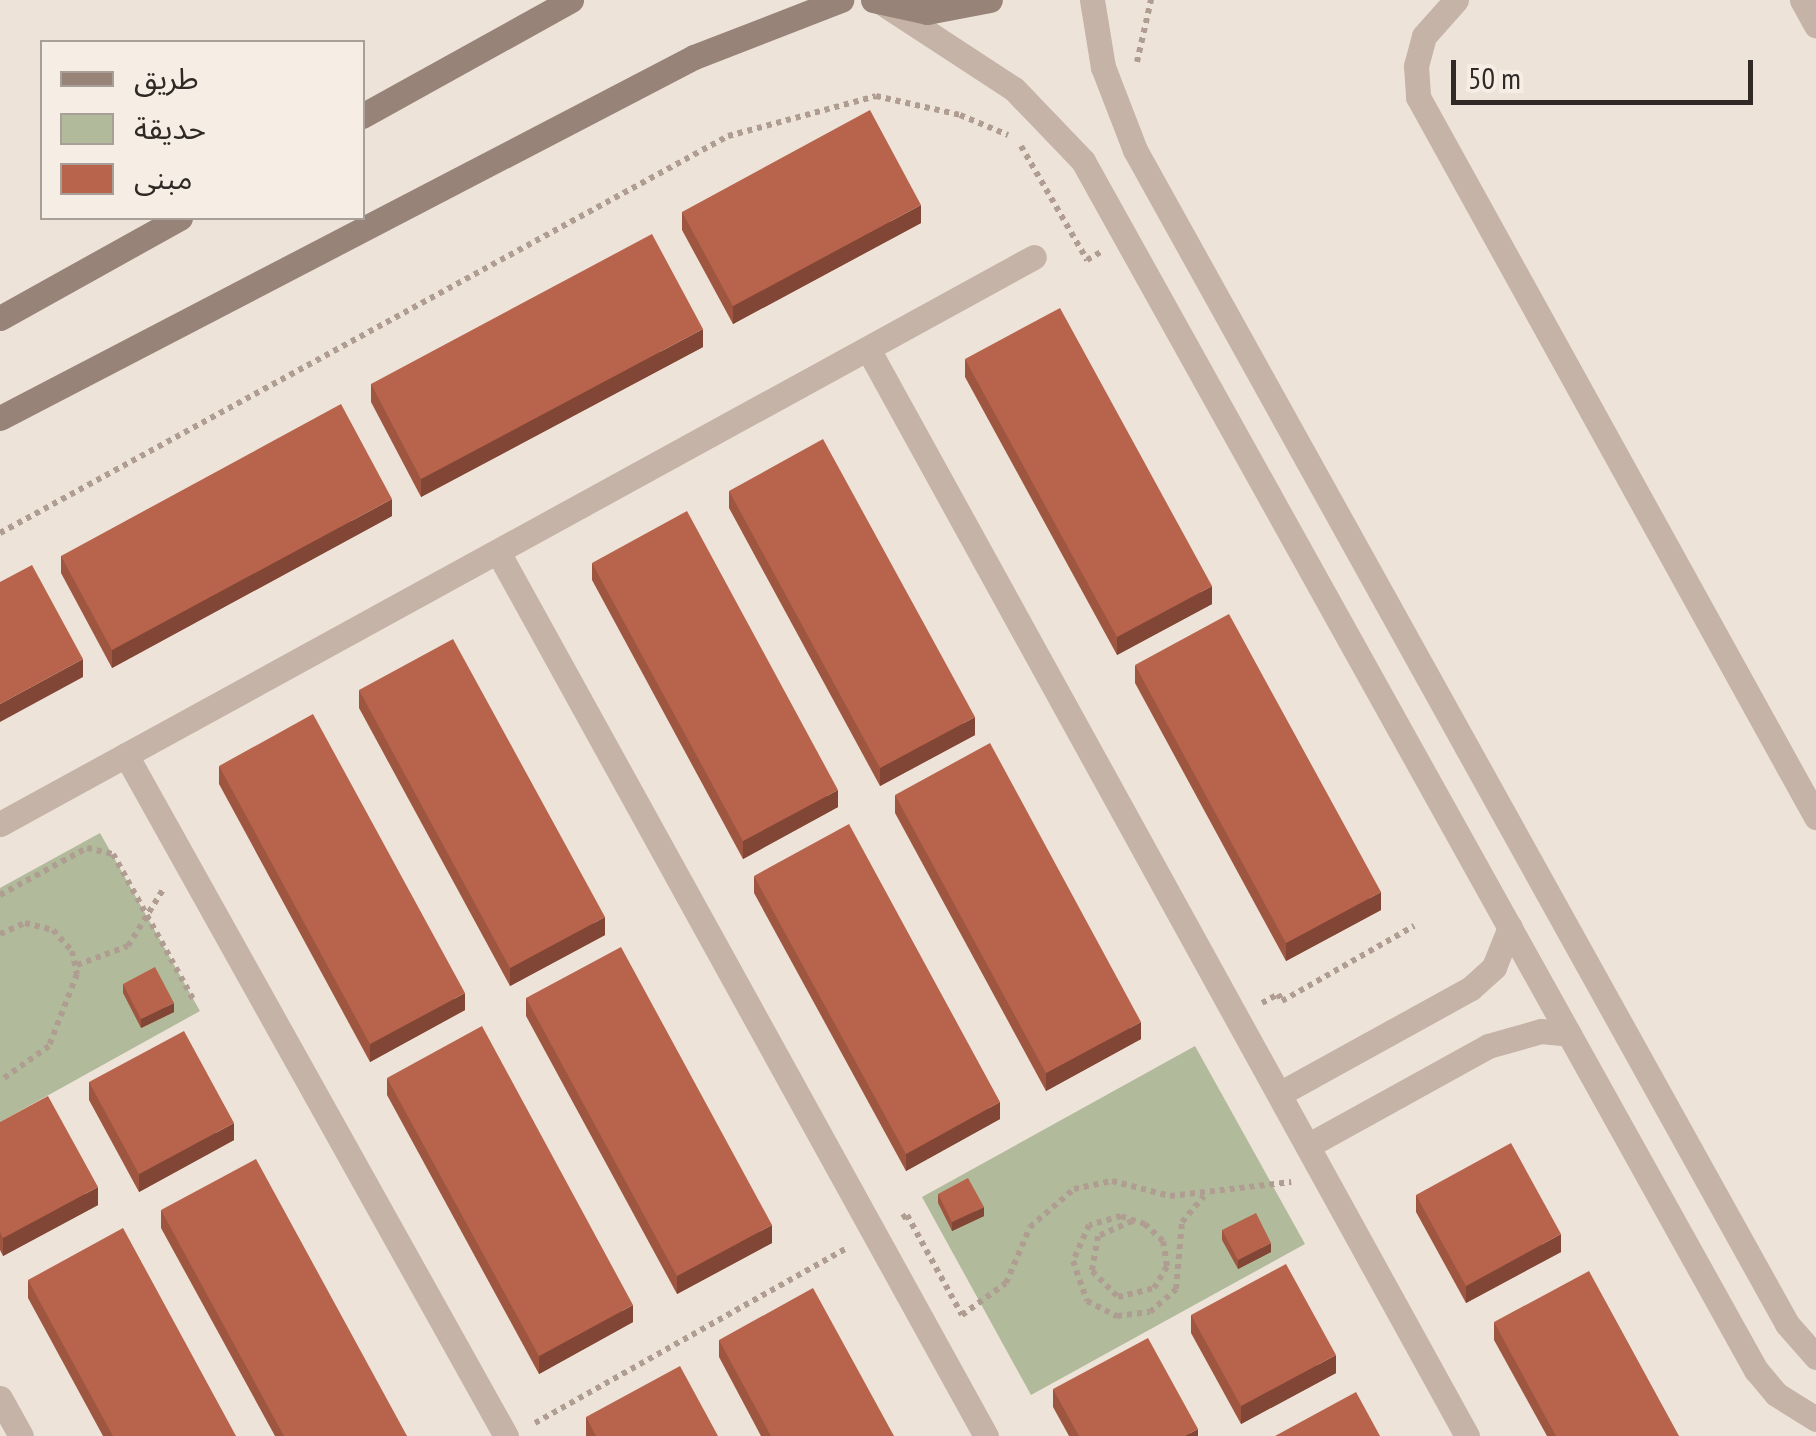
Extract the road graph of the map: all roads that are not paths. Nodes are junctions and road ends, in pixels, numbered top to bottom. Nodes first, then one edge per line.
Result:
1 (571, 0) edge
2 (841, 0) edge
3 (990, 0) edge
4 (1092, 0) edge
5 (1456, 0) edge
6 (1802, 0) edge
7 (878, 2) edge
8 (1816, 26) edge
9 (365, 114) edge
10 (176, 220) edge
11 (1034, 257) dead end
12 (0, 318) edge
13 (868, 349) junction
14 (0, 418) edge
15 (498, 552) junction
16 (126, 755) junction
17 (1816, 816) edge
18 (0, 824) edge
19 (1510, 927) junction
20 (1569, 1034) junction
21 (1281, 1093) junction
22 (1309, 1145) junction
23 (1816, 1357) edge
24 (0, 1398) edge
25 (1816, 1419) edge
26 (518, 1431) edge
27 (21, 1436) edge
28 (986, 1436) edge
29 (1467, 1436) edge

1 - 9 main road
2 - 14 main road
3 - 7 main road
4 - 23 street
5 - 17 street
6 - 8 street
7 - 19 street
10 - 12 main road
11 - 13 street
13 - 15 street
13 - 21 street
15 - 16 street
15 - 28 street
16 - 18 street
16 - 26 street
19 - 20 street
19 - 21 street
20 - 22 street
20 - 25 street
21 - 22 street
22 - 29 street
24 - 27 street

